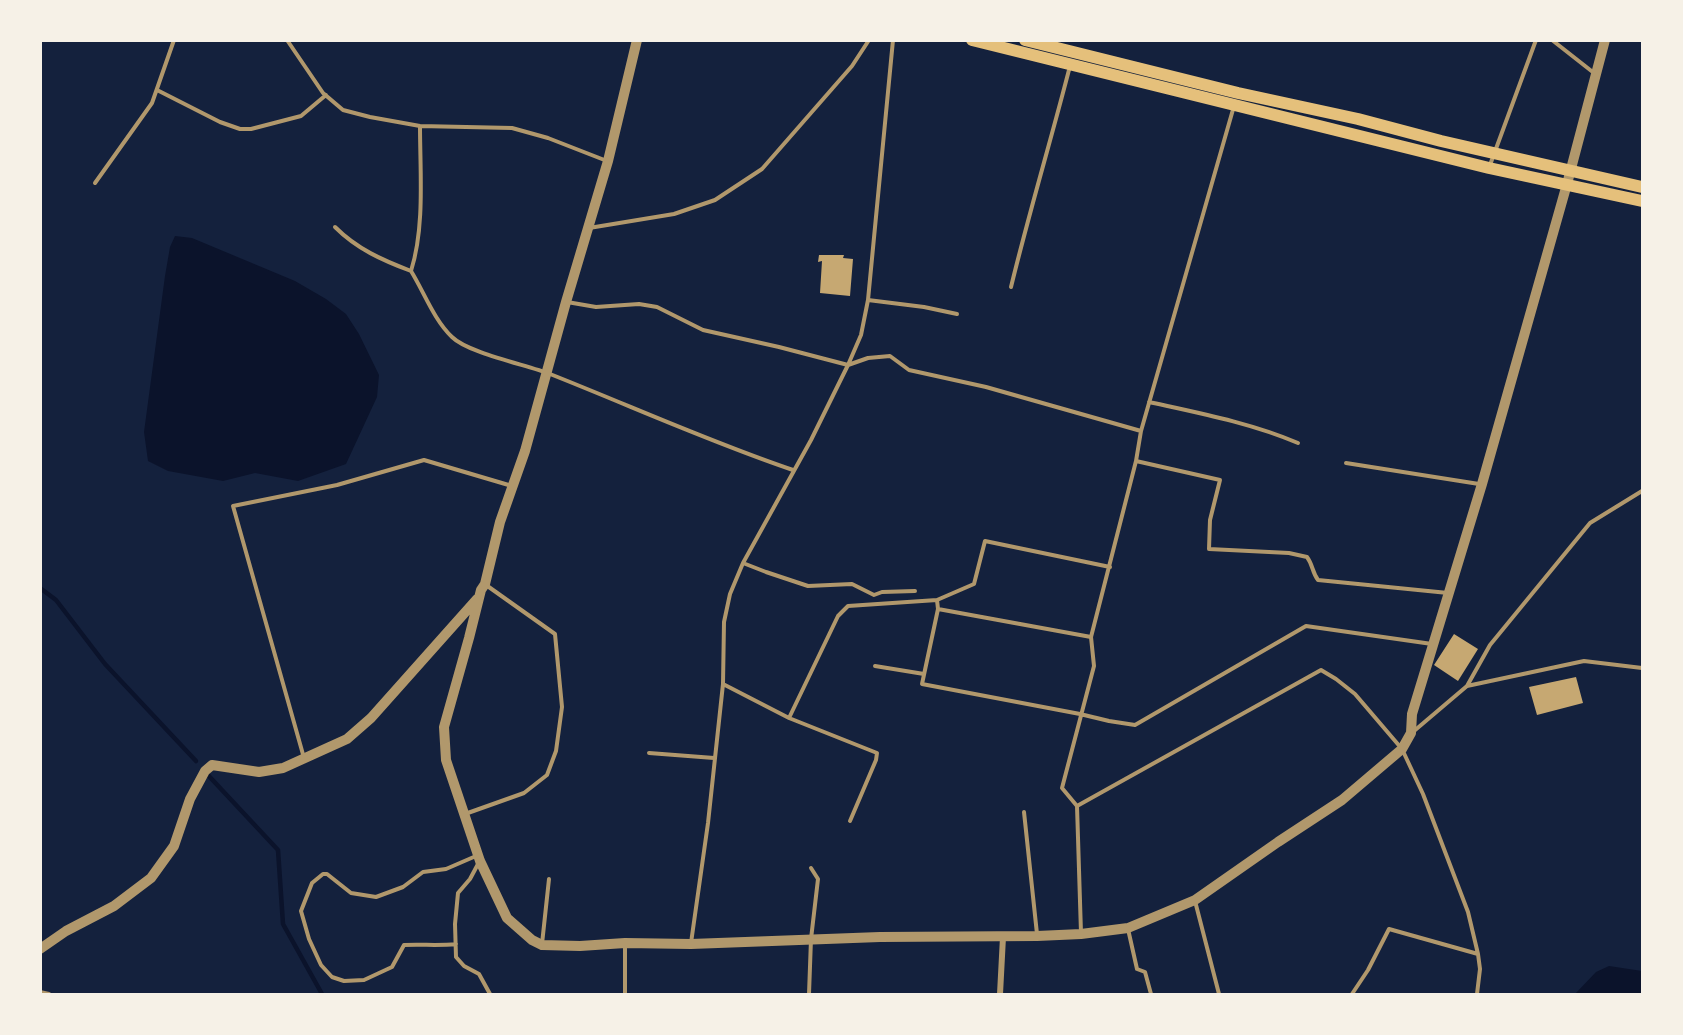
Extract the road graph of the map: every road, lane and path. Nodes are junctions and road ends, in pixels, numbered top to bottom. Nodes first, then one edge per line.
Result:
1 (174, 40) edge
2 (287, 40) edge
3 (637, 40) edge
4 (869, 40) edge
5 (893, 40) edge
6 (972, 40) edge
7 (1026, 40) edge
8 (1536, 40) edge
9 (1552, 40) edge
10 (1605, 40) edge
11 (1070, 65) junction
12 (1597, 76) junction
13 (157, 90) junction
14 (326, 95) junction
15 (1234, 105) junction
16 (420, 126) junction
17 (1493, 153) junction
18 (608, 161) junction
19 (1489, 168) junction
20 (1570, 171) junction
21 (95, 183) dead end
22 (1567, 184) junction
23 (1642, 187) edge
24 (1642, 201) edge
25 (335, 227) dead end
26 (587, 229) junction
27 (411, 271) junction
28 (1011, 287) dead end
29 (868, 300) junction
30 (566, 302) junction
31 (957, 314) dead end
32 (848, 365) junction
33 (548, 373) junction
34 (1149, 402) junction
35 (1141, 431) junction
36 (1298, 443) dead end
37 (1136, 461) junction
38 (1347, 463) dead end
39 (793, 470) junction
40 (1482, 484) junction
41 (512, 486) junction
42 (1642, 491) edge
43 (743, 563) junction
44 (1110, 567) junction
45 (485, 585) junction
46 (915, 591) dead end
47 (1450, 594) junction
48 (479, 597) junction
49 (937, 600) junction
50 (938, 609) junction
51 (1091, 637) junction
52 (1434, 644) junction
53 (875, 666) dead end
54 (1642, 668) edge
55 (924, 674) junction
56 (723, 684) junction
57 (1467, 686) junction
58 (1080, 714) junction
59 (789, 718) junction
60 (1411, 733) junction
61 (1402, 749) junction
62 (649, 753) dead end
63 (714, 758) junction
64 (304, 760) junction
65 (1077, 807) junction
66 (1024, 812) dead end
67 (464, 814) junction
68 (850, 821) dead end
69 (479, 858) junction
70 (811, 868) dead end
71 (549, 879) dead end
72 (1195, 900) junction
73 (1128, 928) junction
74 (1081, 934) junction
75 (1037, 936) junction
76 (1003, 937) junction
77 (811, 939) junction
78 (625, 943) junction
79 (456, 944) junction
80 (691, 944) junction
81 (542, 945) junction
82 (40, 949) edge
83 (1478, 954) junction
84 (40, 992) edge
85 (49, 994) edge
86 (490, 994) edge
87 (625, 994) edge
88 (809, 994) edge
89 (1000, 994) edge
90 (1151, 994) edge
91 (1219, 994) edge
92 (1352, 994) edge
93 (1477, 994) edge

1 - 13 lane
2 - 14 lane
3 - 18 street
4 - 26 lane
5 - 29 lane
6 - 11 main road
7 - 17 main road
8 - 17 lane
9 - 12 lane
10 - 12 street
11 - 15 main road
11 - 28 lane
12 - 20 street
13 - 14 lane
13 - 21 lane
14 - 16 lane
15 - 19 main road
15 - 34 lane
16 - 18 lane
16 - 27 lane
17 - 19 lane
17 - 20 main road
18 - 26 street
19 - 22 main road
20 - 22 street
20 - 23 main road
22 - 24 main road
22 - 40 street
25 - 27 lane
26 - 30 street
27 - 33 lane
29 - 31 lane
29 - 32 lane
30 - 32 lane
30 - 33 street
32 - 35 lane
32 - 39 lane
33 - 39 lane
33 - 41 street
34 - 35 lane
34 - 36 lane
35 - 37 lane
37 - 44 lane
37 - 47 lane
38 - 40 lane
39 - 43 lane
40 - 47 street
41 - 45 street
41 - 64 lane
42 - 57 lane
43 - 46 lane
43 - 56 lane
44 - 49 lane
44 - 51 lane
45 - 48 street
45 - 67 lane
47 - 52 street
48 - 64 street
48 - 67 street
49 - 50 lane
49 - 59 lane
50 - 51 lane
50 - 55 lane
51 - 58 lane
52 - 58 lane
52 - 60 street
53 - 55 lane
54 - 57 lane
55 - 58 lane
56 - 59 lane
56 - 63 lane
57 - 60 lane
58 - 65 lane
59 - 68 lane
60 - 61 street
61 - 65 lane
61 - 72 street
61 - 83 lane
62 - 63 lane
63 - 80 lane
64 - 82 street
65 - 74 lane
66 - 75 lane
67 - 69 street
69 - 79 lane
69 - 79 lane
69 - 81 street
70 - 77 lane
71 - 81 lane
72 - 73 street
72 - 91 lane
73 - 74 street
73 - 90 lane
74 - 75 street
75 - 76 street
76 - 77 street
76 - 89 street
77 - 80 street
77 - 88 lane
78 - 80 street
78 - 81 street
78 - 87 lane
79 - 86 lane
83 - 92 lane
83 - 93 lane
84 - 85 lane

